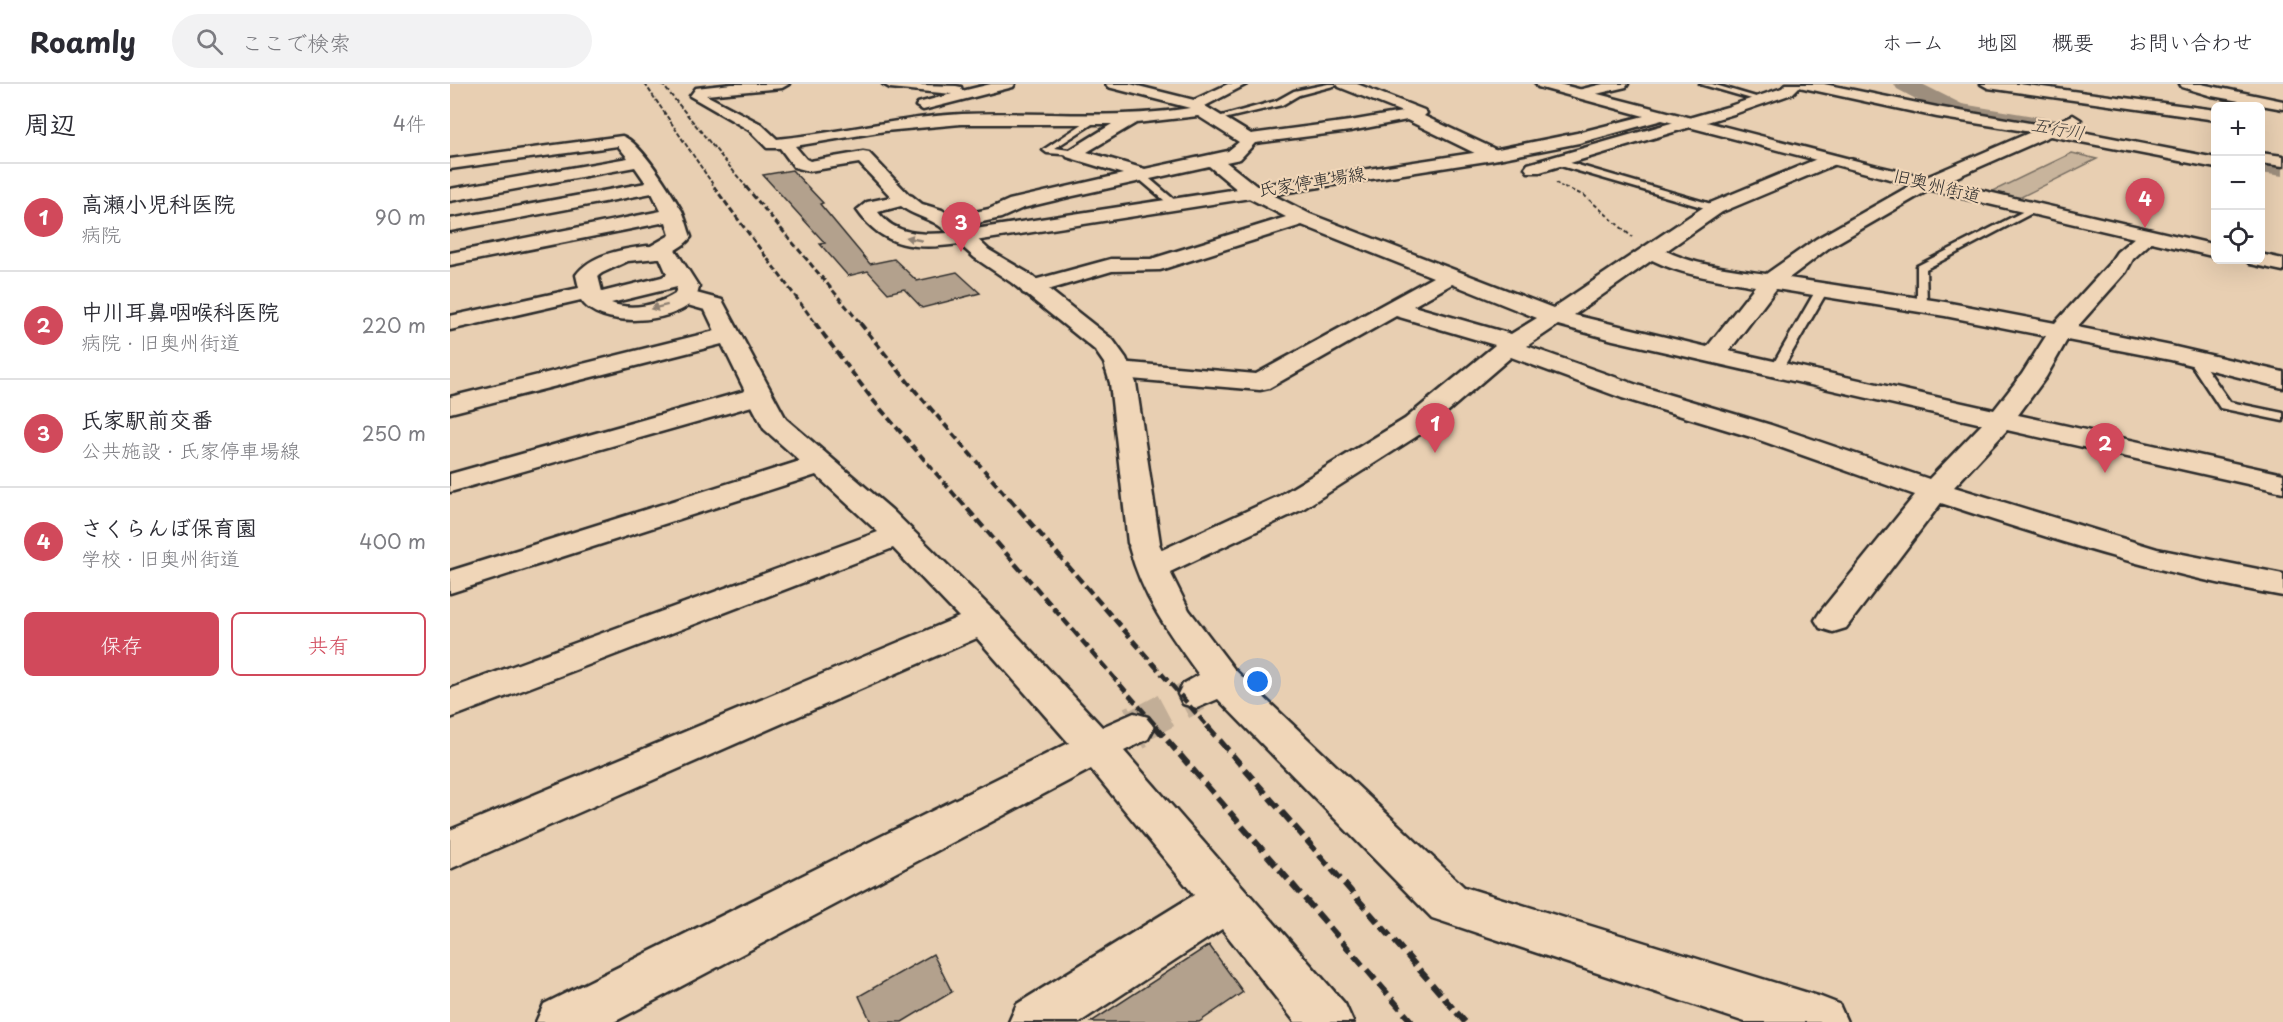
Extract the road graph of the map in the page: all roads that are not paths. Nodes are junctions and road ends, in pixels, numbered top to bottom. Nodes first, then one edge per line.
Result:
1 (782, 84) edge
2 (890, 84) edge
3 (1008, 84) edge
4 (1113, 84) edge
5 (1240, 84) edge
6 (1337, 84) edge
7 (1344, 84) edge
8 (1543, 84) edge
9 (1621, 84) edge
10 (1704, 84) edge
11 (1794, 84) edge
12 (1804, 84) edge
13 (1988, 84) edge
14 (2107, 84) edge
15 (2187, 84) edge
16 (979, 92) junction
17 (1579, 94) junction
18 (1762, 99) junction
19 (2101, 100) junction
20 (2283, 105) edge
21 (1204, 112) junction
22 (2211, 114) edge
23 (1411, 116) junction
24 (1660, 116) junction
25 (1133, 118) junction
26 (1096, 119) junction
27 (2211, 119) edge
28 (1685, 122) junction
29 (881, 127) junction
30 (2060, 127) junction
31 (2197, 129) dead end
32 (1248, 139) junction
33 (784, 143) junction
34 (2211, 149) edge
35 (1073, 153) junction
36 (1492, 154) junction
37 (2265, 159) edge
38 (1830, 160) junction
39 (640, 161) junction
40 (1214, 161) junction
41 (2283, 161) edge
42 (1557, 162) junction
43 (2211, 162) edge
44 (450, 164) edge
45 (1534, 168) road end
46 (2265, 171) edge
47 (2283, 173) edge
48 (1144, 175) junction
49 (1928, 183) junction
50 (658, 186) junction
51 (1252, 192) junction
52 (450, 195) edge
53 (905, 200) junction
54 (1174, 204) junction
55 (1715, 208) junction
56 (2033, 210) junction
57 (674, 214) junction
58 (1304, 218) junction
59 (450, 225) edge
60 (955, 230) junction
61 (2148, 236) junction
62 (2211, 249) edge
63 (656, 251) junction
64 (1649, 251) junction
65 (450, 259) edge
66 (2265, 261) edge
67 (2283, 265) edge
68 (1451, 276) junction
69 (1770, 282) junction
70 (681, 284) junction
71 (1031, 288) junction
72 (1822, 290) junction
73 (591, 297) junction
74 (1921, 305) junction
75 (1393, 308) junction
76 (1554, 317) junction
77 (450, 323) edge
78 (2060, 332) junction
79 (729, 335) junction
80 (1511, 345) junction
81 (1714, 354) junction
82 (2193, 358) junction
83 (1776, 368) junction
84 (1119, 370) junction
85 (2283, 380) edge
86 (760, 395) junction
87 (450, 405) edge
88 (2283, 417) edge
89 (2001, 420) junction
90 (821, 464) junction
91 (450, 483) edge
92 (2283, 483) edge
93 (1934, 491) junction
94 (899, 536) junction
95 (1148, 555) junction
96 (450, 582) edge
97 (2283, 585) edge
98 (1833, 620) dead end
99 (983, 621) junction
100 (450, 704) edge
101 (1115, 737) junction
102 (450, 850) edge
103 (1227, 900) junction
104 (562, 1022) edge
105 (1035, 1022) edge
106 (1327, 1022) edge
107 (1821, 1022) edge

1 - 33 street
2 - 16 street
3 - 16 street
4 - 21 street
5 - 21 street
6 - 21 lane
7 - 23 street
8 - 17 street, 旧奥州街道
9 - 17 street
10 - 18 lane
11 - 18 street
12 - 30 street
13 - 19 street
14 - 19 street
15 - 20 street
16 - 29 street
17 - 24 street, 旧奥州街道
18 - 28 street
19 - 22 street
19 - 30 street
21 - 25 street
21 - 32 street
23 - 32 street
23 - 36 street
24 - 28 street, 旧奥州街道
24 - 36 street, 氏家停車場線
25 - 26 street
25 - 35 street
26 - 29 street
26 - 35 lane
27 - 31 street
28 - 38 street, 旧奥州街道
28 - 42 street
29 - 33 street
30 - 34 street
30 - 43 street
30 - 49 street
32 - 40 street
33 - 53 street
35 - 48 street
36 - 51 street, 氏家停車場線
37 - 41 street
38 - 49 street, 旧奥州街道
38 - 55 street
39 - 44 street
39 - 50 street
39 - 52 street
40 - 48 street
40 - 51 street
42 - 45 street
42 - 55 lane
46 - 47 street
48 - 54 lane
48 - 60 street
49 - 56 street, 旧奥州街道
49 - 69 street
50 - 57 street
50 - 59 street
51 - 54 street, 氏家停車場線
51 - 58 street
53 - 60 street
60 -> 53 street
54 - 60 street, 氏家停車場線
55 - 64 street
56 - 61 street, 旧奥州街道
56 - 74 lane
57 - 63 street
57 - 65 street
58 - 68 street
58 - 71 street
60 - 71 street
61 - 62 street, 旧奥州街道
61 - 78 street
63 - 70 street
63 - 73 street
64 - 69 street
64 - 76 street
66 - 67 street
68 - 75 street
68 - 76 street
69 - 72 street
69 - 81 street
70 -> 73 street
70 - 79 street
71 - 84 street
72 - 74 street
72 - 83 lane
73 - 77 street
74 - 78 street
75 - 80 street
75 - 84 street
76 - 80 street
76 - 81 street
78 - 82 street
78 - 89 street
79 - 86 street
79 - 87 street
80 - 93 street
80 - 95 street
81 - 83 street
82 - 85 street
82 - 88 lane
83 - 89 street
84 - 95 street
86 - 90 street
86 - 91 street
89 - 92 street
89 - 93 street
90 - 94 street
90 - 96 street
93 - 97 street
93 - 98 street
94 - 99 street
94 - 100 street
95 - 107 street
99 - 101 street
99 - 102 street
101 - 103 street
101 - 104 street
103 - 105 street
103 - 106 street

